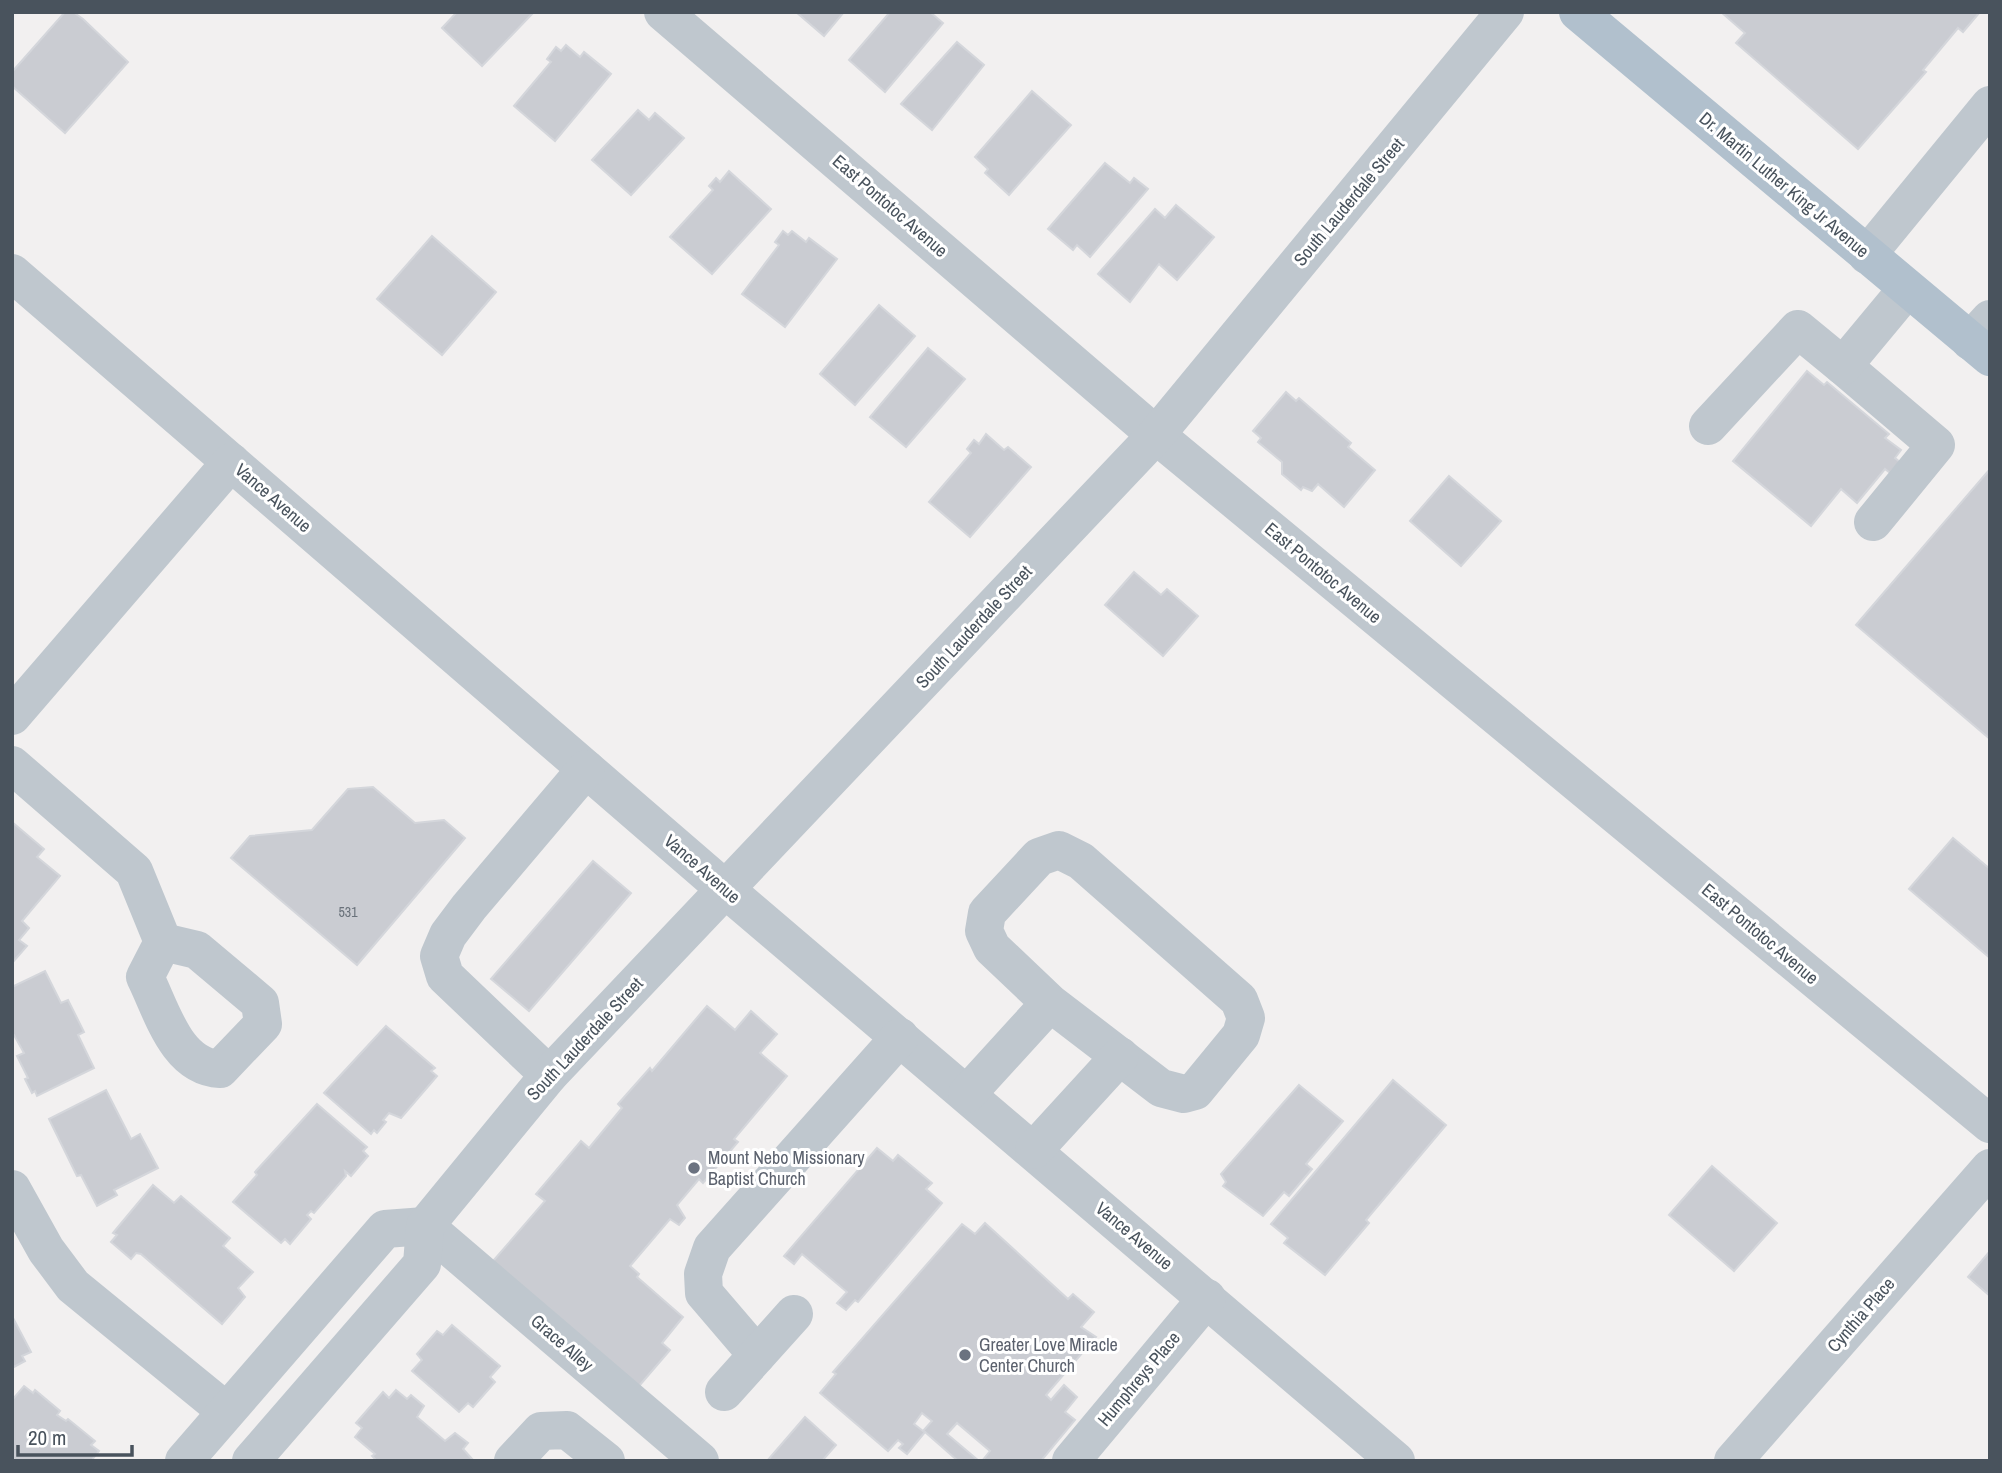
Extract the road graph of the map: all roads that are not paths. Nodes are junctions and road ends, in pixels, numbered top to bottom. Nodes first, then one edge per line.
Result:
1 (663, 12) edge
2 (1505, 12) edge
3 (1578, 12) edge
4 (1990, 105) edge
5 (1867, 254) junction
6 (12, 273) edge
7 (1908, 289) junction
8 (1983, 339) edge
9 (1843, 366) junction
10 (1708, 426) dead end
11 (1156, 435) junction
12 (232, 462) junction
13 (1873, 522) dead end
14 (16, 704) edge
15 (12, 765) edge
16 (586, 769) junction
17 (725, 889) junction
18 (163, 942) dead end
19 (1050, 1003) junction
20 (900, 1037) junction
21 (1120, 1056) junction
22 (550, 1075) junction
23 (967, 1094) junction
24 (1990, 1124) edge
25 (1034, 1150) junction
26 (1990, 1168) edge
27 (12, 1189) edge
28 (425, 1226) junction
29 (1207, 1298) junction
30 (794, 1314) dead end
31 (757, 1355) junction
32 (724, 1392) dead end
33 (225, 1414) junction
34 (262, 1457) edge
35 (184, 1461) edge
36 (513, 1461) edge
37 (606, 1461) edge
38 (700, 1461) edge
39 (1071, 1461) edge
40 (1396, 1461) edge
41 (1733, 1461) edge

1 - 11 street, East Pontotoc Avenue
2 - 11 street, South Lauderdale Street
3 - 5 main road, Dr. Martin Luther King Jr Avenue
4 - 5 street
5 - 7 main road, Dr. Martin Luther King Jr Avenue
6 - 12 street, Vance Avenue
7 - 8 main road, Dr. Martin Luther King Jr Avenue
7 - 9 street
9 - 10 street
9 - 13 street
11 - 17 street, South Lauderdale Street
11 - 24 street, East Pontotoc Avenue
12 - 14 street
12 - 16 street, Vance Avenue
15 - 18 street
16 - 17 street, Vance Avenue
16 - 22 street
17 - 20 street, Vance Avenue
17 - 22 street, South Lauderdale Street
19 - 21 street
19 - 21 street
19 - 23 street
20 - 23 street, Vance Avenue
20 - 31 street
21 - 25 street
22 - 28 street, South Lauderdale Street
23 - 25 street, Vance Avenue
25 - 29 street, Vance Avenue
26 - 41 street, Cynthia Place
27 - 33 street
28 - 33 street
28 - 34 street
28 - 38 street, Grace Alley
29 - 39 street, Humphreys Place
29 - 40 street, Vance Avenue
30 - 31 street
31 - 32 street
33 - 34 street
33 - 35 street
36 - 37 street

